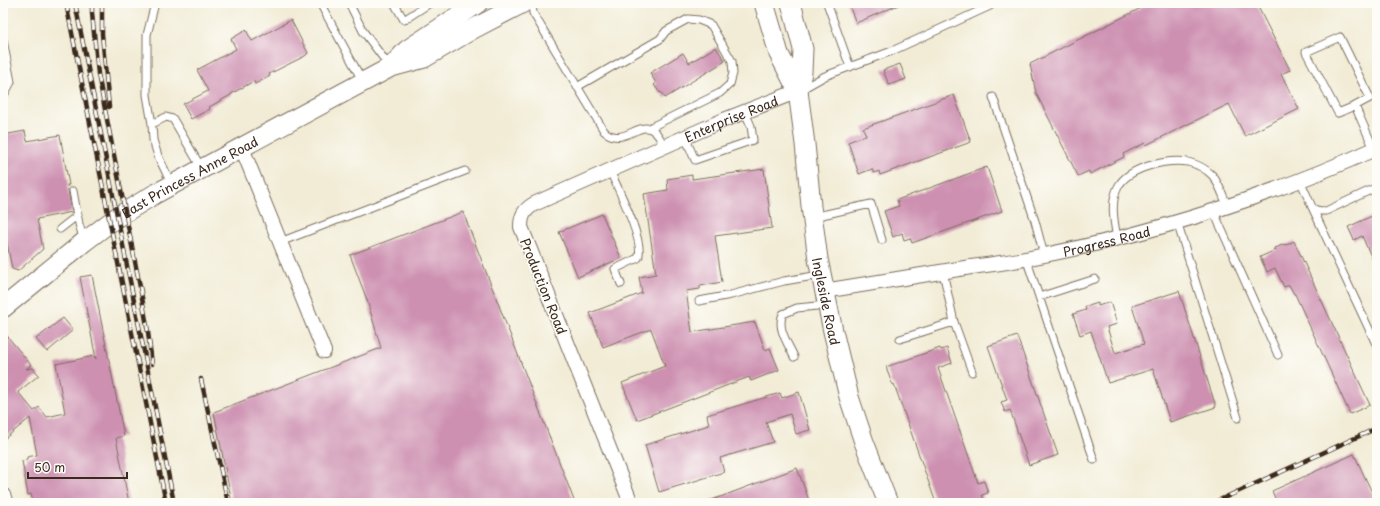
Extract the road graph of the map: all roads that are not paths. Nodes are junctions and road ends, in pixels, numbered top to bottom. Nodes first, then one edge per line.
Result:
1 (155, 3) edge
2 (320, 3) edge
3 (349, 3) edge
4 (394, 3) edge
5 (430, 3) edge
6 (478, 3) edge
7 (523, 3) edge
8 (532, 3) edge
9 (764, 3) edge
10 (790, 3) edge
11 (827, 3) edge
12 (991, 3) edge
13 (3, 40) edge
14 (850, 66) junction
15 (391, 67) junction
16 (364, 82) junction
17 (577, 87) junction
18 (798, 91) junction
19 (3, 97) edge
20 (994, 97) dead end
21 (1355, 106) junction
22 (745, 112) junction
23 (152, 124) junction
24 (649, 128) junction
25 (685, 137) junction
26 (664, 147) junction
27 (242, 148) junction
28 (1375, 149) edge
29 (202, 169) junction
30 (465, 170) dead end
31 (610, 170) junction
32 (1300, 180) junction
33 (172, 185) junction
34 (1377, 187) edge
35 (73, 192) dead end
36 (1227, 205) junction
37 (1312, 207) junction
38 (1213, 210) junction
39 (78, 215) junction
40 (813, 217) junction
41 (1177, 222) junction
42 (60, 228) dead end
43 (1116, 238) junction
44 (882, 240) dead end
45 (84, 242) junction
46 (280, 242) junction
47 (1044, 255) junction
48 (1026, 258) junction
49 (943, 272) junction
50 (1095, 279) dead end
51 (621, 284) dead end
52 (824, 290) junction
53 (1039, 297) junction
54 (699, 301) dead end
55 (3, 308) edge
56 (954, 322) junction
57 (900, 339) dead end
58 (1377, 346) edge
59 (324, 352) dead end
60 (1278, 355) dead end
61 (794, 358) dead end
62 (972, 372) dead end
63 (1238, 418) dead end
64 (1094, 460) dead end
65 (3, 495) edge
66 (6, 503) edge
67 (631, 503) edge
68 (888, 503) edge

1 - 23 lane
2 - 16 lane
3 - 15 lane
4 - 5 lane
6 - 15 main road, East Princess Anne Road
7 - 15 main road, East Princess Anne Road
8 - 17 lane
9 - 18 main road, Ingleside Road
10 - 18 main road, Ingleside Road
11 - 14 lane
12 - 14 lane
13 - 19 lane
14 - 18 lane
15 - 16 main road, East Princess Anne Road
16 - 27 main road, East Princess Anne Road
17 - 24 lane
17 - 24 lane
18 - 22 street, Enterprise Road
18 - 40 main road, Ingleside Road
20 - 47 lane
21 - 21 lane
21 - 28 lane
22 - 25 street, Enterprise Road
22 - 25 lane
23 - 29 lane
23 - 33 lane
24 - 26 lane
25 - 26 street, Enterprise Road
26 - 31 street, Production Road
27 - 29 main road, East Princess Anne Road
27 - 46 street
28 - 32 street, Progress Road
29 - 33 main road, East Princess Anne Road
30 - 46 lane
31 - 51 lane
31 - 67 street, Production Road
32 - 36 street, Progress Road
32 - 37 lane
33 - 45 main road, East Princess Anne Road
34 - 37 lane
35 - 39 lane
36 - 38 street, Progress Road
36 - 43 lane
37 - 58 lane
38 - 41 street, Progress Road
38 - 60 lane
39 - 42 lane
39 - 45 lane
40 - 44 lane
40 - 52 main road, Ingleside Road
41 - 43 street, Progress Road
41 - 63 lane
43 - 47 street, Progress Road
45 - 55 main road, East Princess Anne Road
46 - 59 street
47 - 48 street, Progress Road
48 - 49 street, Progress Road
48 - 53 lane
49 - 52 street, Progress Road
49 - 56 lane
50 - 53 lane
52 - 54 lane
52 - 61 lane
52 - 68 main road, Ingleside Road
53 - 64 lane
56 - 57 lane
56 - 62 lane
65 - 66 street

